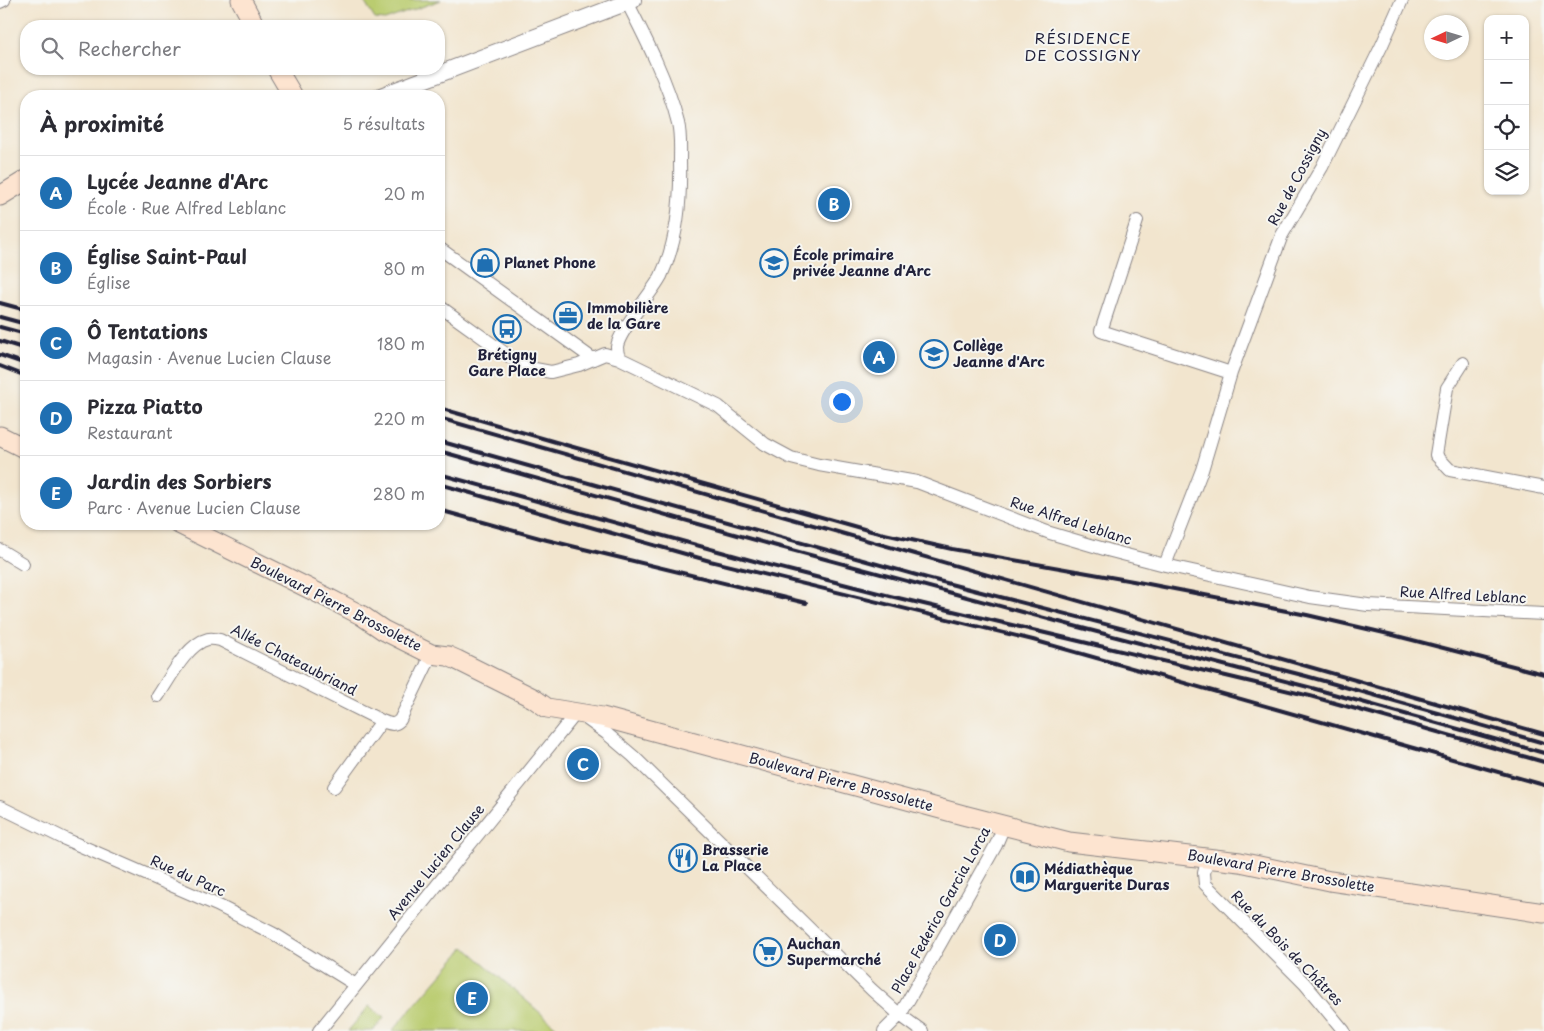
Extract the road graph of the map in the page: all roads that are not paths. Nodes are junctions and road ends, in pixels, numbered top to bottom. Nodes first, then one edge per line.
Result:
1 (4, 0) edge
2 (241, 0) edge
3 (1402, 0) edge
4 (629, 1) edge
5 (0, 2) edge
6 (252, 20) edge
7 (445, 71) edge
8 (281, 75) edge
9 (435, 75) edge
10 (289, 90) edge
11 (396, 90) edge
12 (20, 184) edge
13 (0, 196) edge
14 (1137, 220) dead end
15 (445, 252) edge
16 (445, 310) edge
17 (619, 358) junction
18 (593, 359) junction
19 (1463, 364) dead end
20 (1231, 374) junction
21 (0, 436) edge
22 (20, 446) edge
23 (1544, 488) edge
24 (191, 530) edge
25 (0, 550) edge
26 (23, 564) dead end
27 (1165, 565) junction
28 (1544, 614) edge
29 (431, 654) junction
30 (158, 696) dead end
31 (577, 712) junction
32 (382, 721) junction
33 (334, 787) dead end
34 (0, 807) edge
35 (1004, 826) junction
36 (1208, 857) junction
37 (1544, 913) edge
38 (356, 986) junction
39 (900, 1014) junction
40 (319, 1031) edge
41 (884, 1031) edge
42 (922, 1031) edge
43 (1344, 1031) edge

1 - 5 street
2 - 6 main road
3 - 20 street, Rue de Cossigny
4 - 7 street
4 - 17 street
8 - 10 main road
9 - 11 street
12 - 13 main road
14 - 20 street
15 - 18 street
16 - 18 street
17 - 18 street
17 - 27 street, Rue Alfred Leblanc
19 - 23 street
20 - 27 street, Rue de Cossigny
21 - 22 main road
24 - 29 main road, Boulevard Pierre Brossolette
25 - 26 street
27 - 28 street, Rue Alfred Leblanc
29 - 31 main road, Boulevard Pierre Brossolette
29 - 32 street
30 - 32 street, Allée Chateaubriand
31 - 35 main road, Boulevard Pierre Brossolette
31 - 38 street, Avenue Lucien Clause
31 - 39 street, Place Federico Garcia Lorca
32 - 33 street
34 - 38 street, Rue du Parc
35 - 36 main road, Boulevard Pierre Brossolette
35 - 39 street, Place Federico Garcia Lorca
36 - 37 main road, Boulevard Pierre Brossolette
36 - 43 street, Rue du Bois de Châtres
38 - 40 street, Avenue Lucien Clause
39 - 41 street
39 - 42 street

